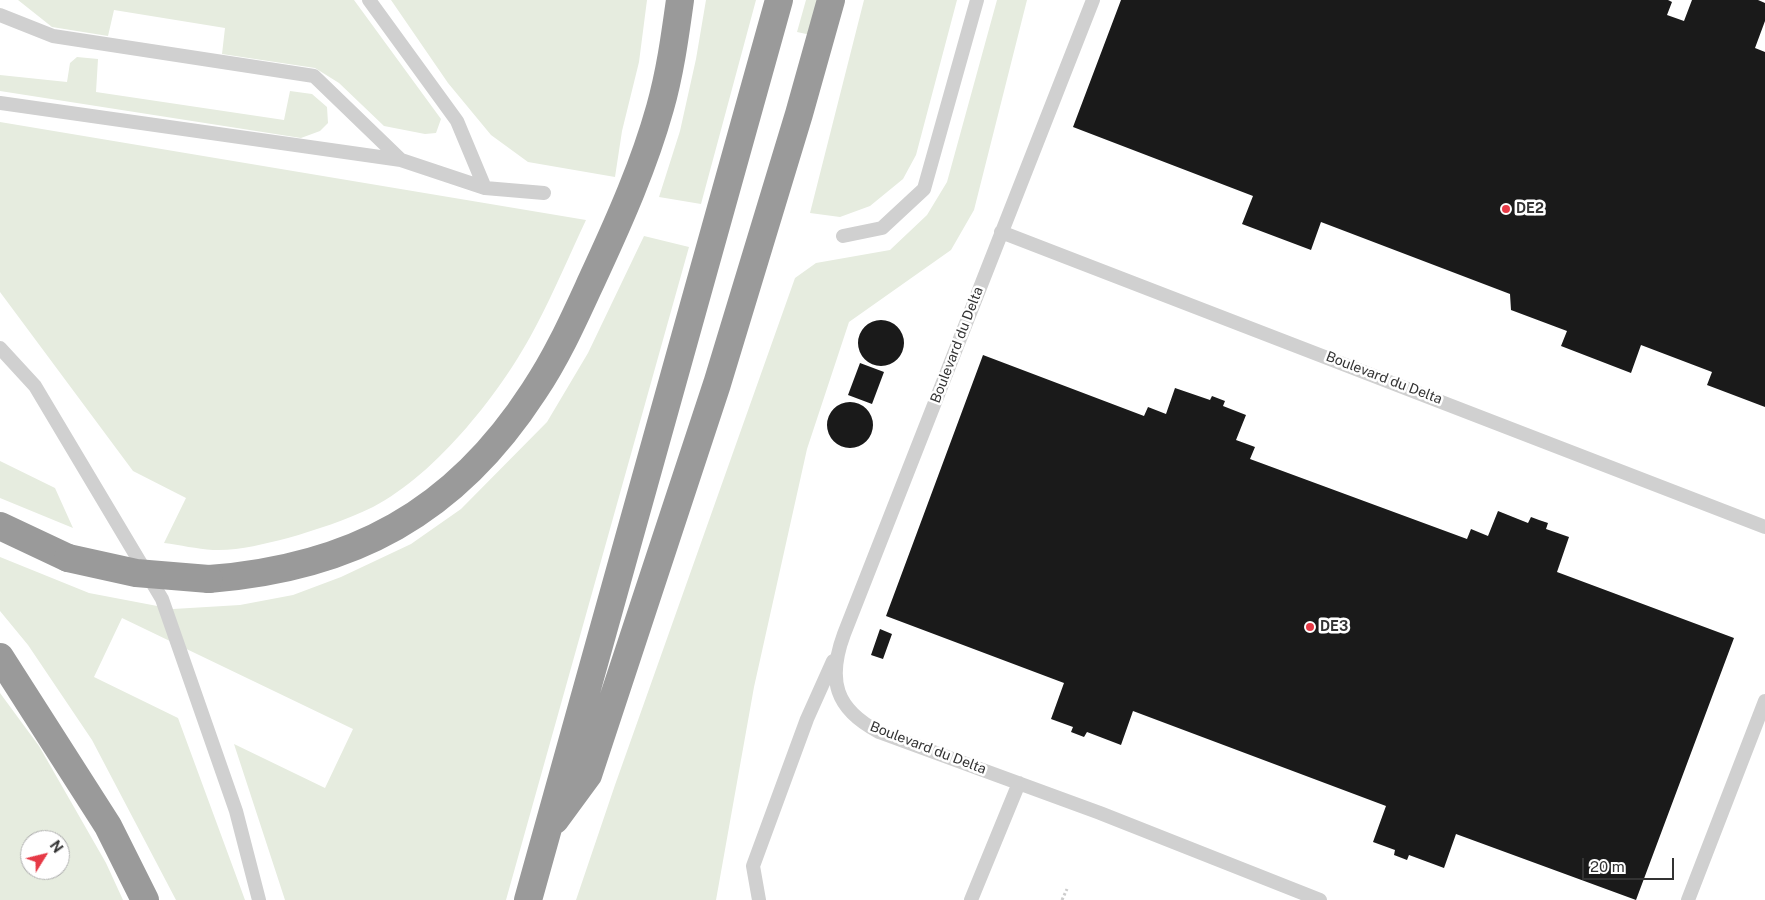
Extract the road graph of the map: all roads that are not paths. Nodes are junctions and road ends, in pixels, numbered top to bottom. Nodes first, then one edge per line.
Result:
1 (369, 0) edge
2 (680, 0) edge
3 (779, 0) edge
4 (830, 0) edge
5 (977, 0) edge
6 (1093, 0) edge
7 (0, 14) edge
8 (0, 103) edge
9 (401, 160) junction
10 (485, 188) junction
11 (544, 193) dead end
12 (1001, 232) junction
13 (843, 236) dead end
14 (0, 348) edge
15 (0, 526) edge
16 (1765, 526) edge
17 (839, 649) junction
18 (0, 657) edge
19 (1765, 702) edge
20 (1019, 783) junction
21 (544, 836) junction
22 (145, 900) edge
23 (259, 900) edge
24 (528, 900) edge
25 (759, 900) edge
26 (971, 900) edge
27 (1320, 900) edge
28 (1688, 900) edge

1 - 10 lane
2 - 15 highway, bridge
3 - 21 highway
4 - 21 highway
5 - 13 lane
6 - 12 lane, Boulevard du Delta
7 - 9 lane
8 - 9 lane
9 - 10 lane
10 - 11 lane
12 - 16 lane, Boulevard du Delta
12 - 17 lane, Boulevard du Delta
14 - 23 lane
17 - 20 lane, Boulevard du Delta
17 - 25 lane
18 - 22 highway
19 - 28 lane
20 - 26 lane
20 - 27 lane, Boulevard du Delta
21 - 24 highway

